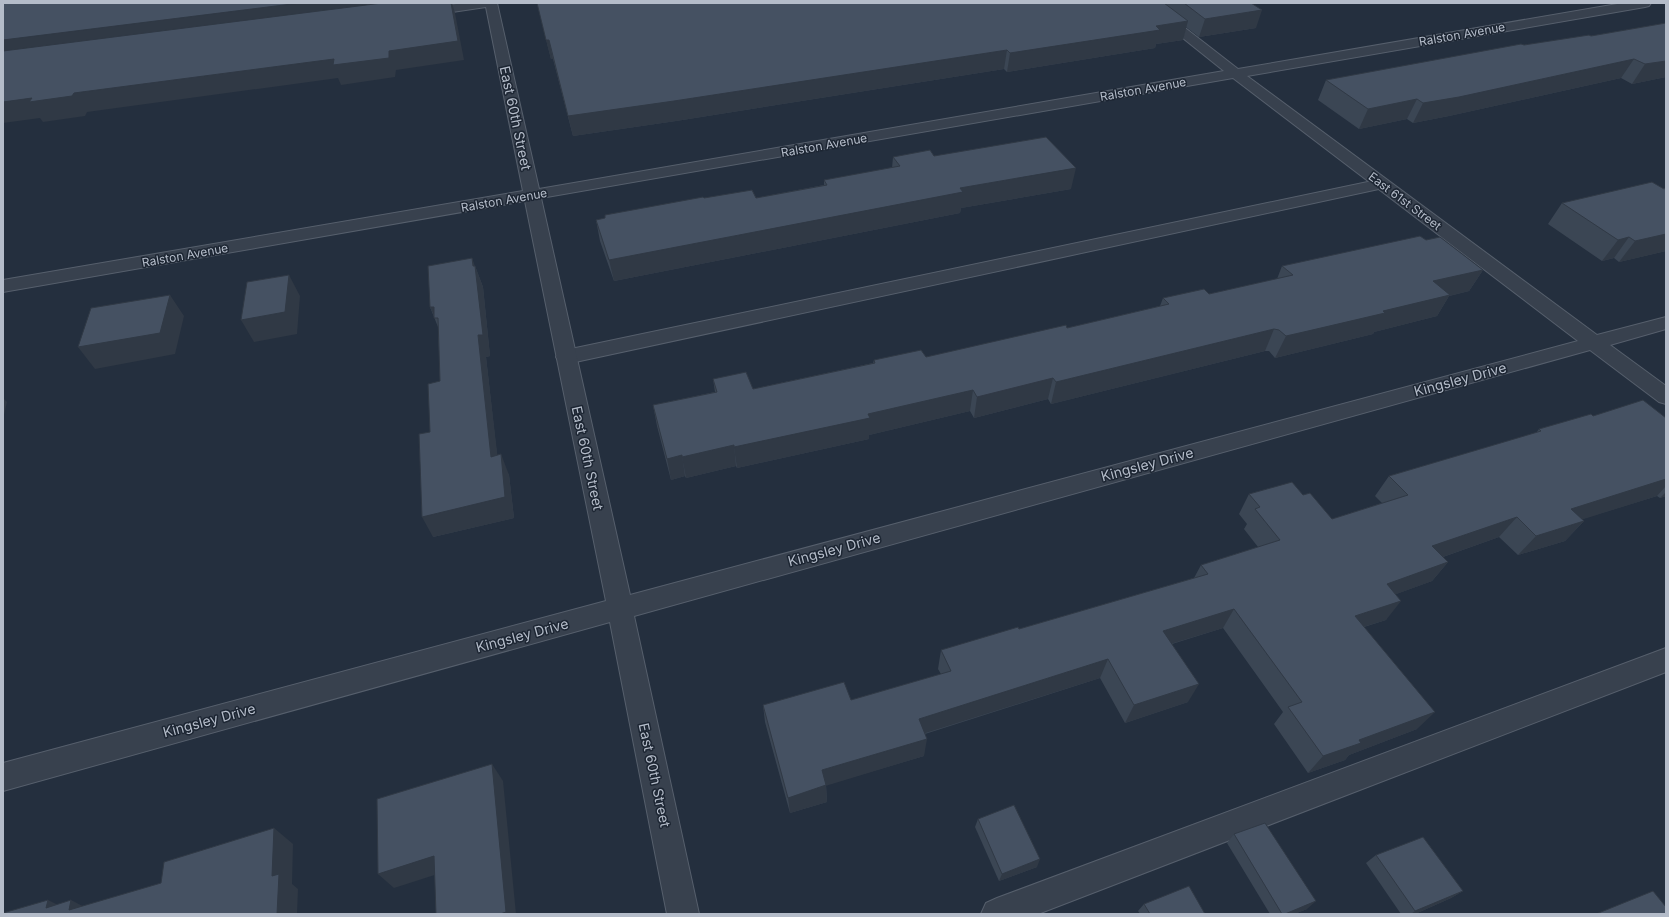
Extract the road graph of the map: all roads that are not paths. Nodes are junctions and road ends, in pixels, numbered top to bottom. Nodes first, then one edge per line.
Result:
1 (491, 3) edge
2 (1145, 3) edge
3 (1645, 3) edge
4 (412, 13) edge
5 (1235, 74) junction
6 (1382, 184) junction
7 (532, 195) junction
8 (3, 286) edge
9 (1666, 324) edge
10 (1594, 343) junction
11 (566, 357) junction
12 (1666, 397) edge
13 (620, 608) junction
14 (1666, 660) edge
15 (3, 777) edge
16 (683, 914) edge
17 (997, 914) edge

1 - 4 street
1 - 7 street, East 60th Street
2 - 5 street, East 61st Street
3 - 5 street, Ralston Avenue
5 - 6 street, East 61st Street
5 - 7 street, Ralston Avenue
6 - 10 street, East 61st Street
6 - 11 street
7 - 8 street, Ralston Avenue
7 - 11 street, East 60th Street
9 - 10 street, Kingsley Drive
10 - 12 street, East 61st Street
10 - 13 street, Kingsley Drive
11 - 13 street, East 60th Street
13 - 15 street, Kingsley Drive
13 - 16 street, East 60th Street
14 - 17 street

